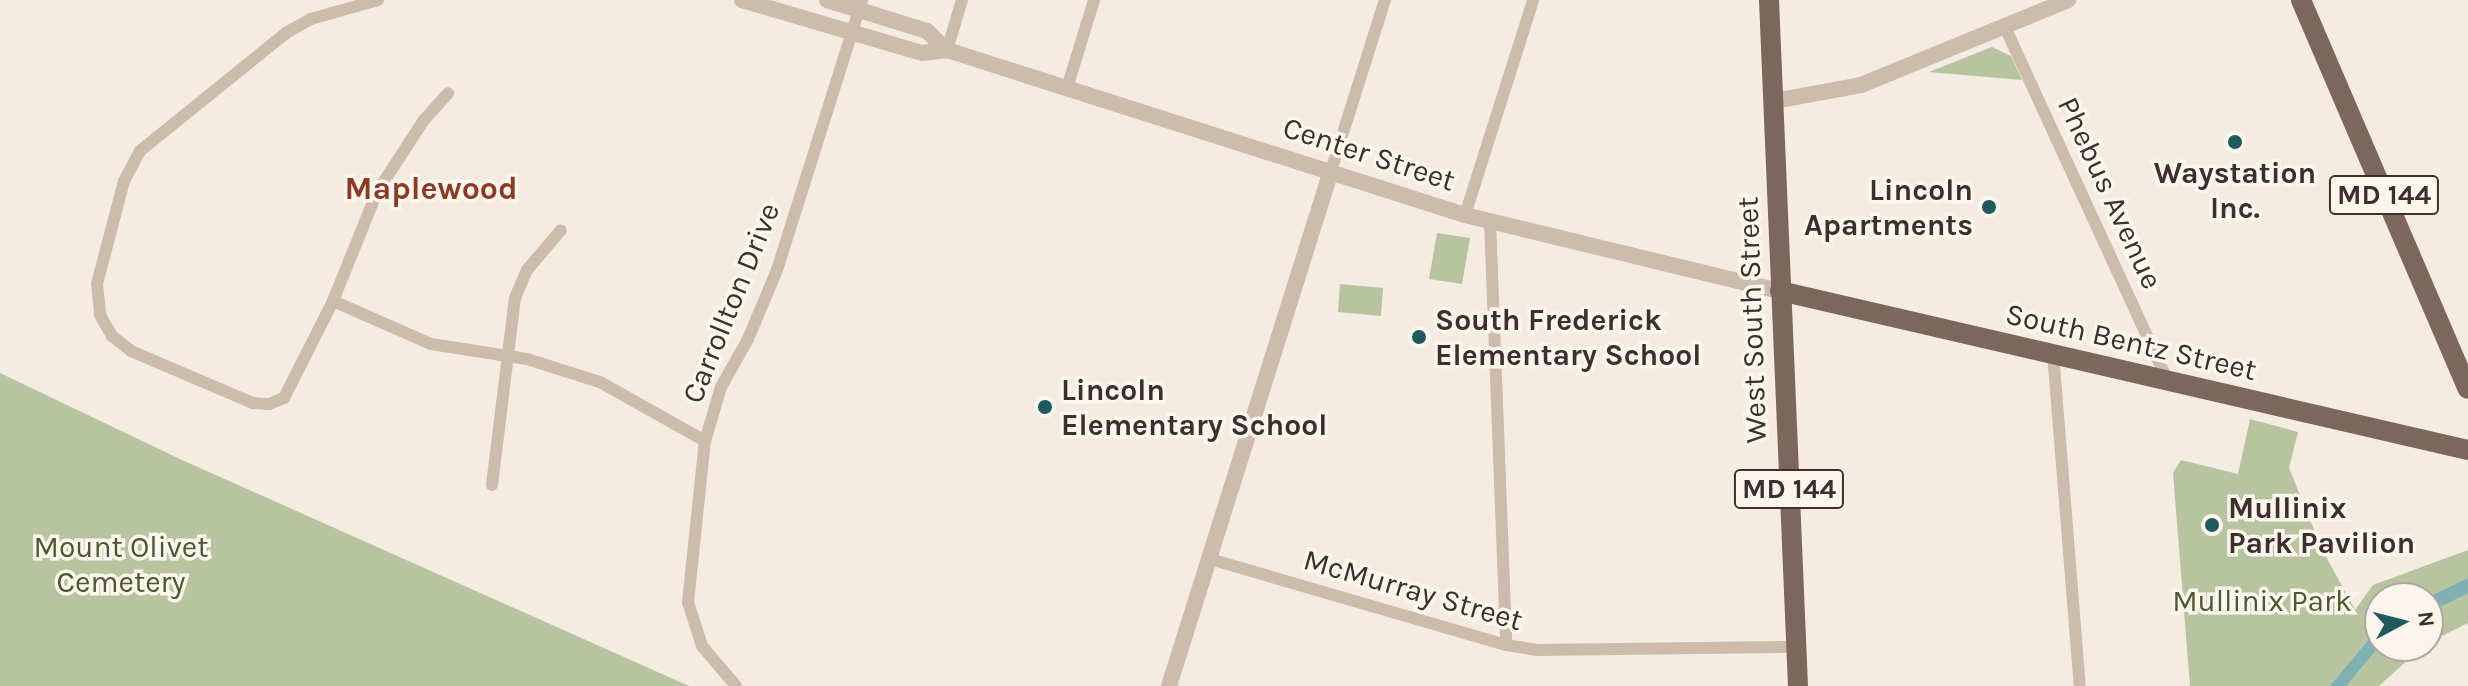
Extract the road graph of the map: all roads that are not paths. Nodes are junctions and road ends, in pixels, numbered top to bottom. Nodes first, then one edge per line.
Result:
1 (378, 0) edge
2 (742, 0) edge
3 (827, 0) edge
4 (962, 0) edge
5 (1094, 0) edge
6 (1385, 0) edge
7 (1533, 0) edge
8 (1769, 0) edge
9 (2068, 0) edge
10 (2301, 0) edge
11 (860, 5) edge
12 (2004, 25) junction
13 (851, 34) junction
14 (947, 50) junction
15 (1067, 88) junction
16 (448, 93) dead end
17 (1774, 101) junction
18 (1331, 171) junction
19 (1465, 215) junction
20 (1490, 221) junction
21 (561, 230) dead end
22 (1780, 291) junction
23 (333, 301) junction
24 (2053, 353) junction
25 (505, 355) junction
26 (2169, 383) junction
27 (2468, 389) edge
28 (705, 441) junction
29 (2468, 450) edge
30 (492, 485) dead end
31 (1210, 559) junction
32 (1506, 645) junction
33 (1796, 647) junction
34 (736, 686) edge
35 (1169, 686) edge
36 (1798, 686) edge
37 (2080, 686) edge

1 - 23 street
2 - 13 street, Center Street
3 - 11 street, Center Street
4 - 14 street
5 - 15 street
6 - 18 street
7 - 19 street
8 - 17 main road, West South Street / MD 144
9 - 12 street
10 - 27 main road, MD 144
11 - 13 street, Carrollton Drive
11 - 14 street, Center Street
12 - 17 street
12 - 26 street, Phebus Avenue
13 - 14 street, Center Street
13 - 28 street, Carrollton Drive
14 - 15 street, Center Street
15 - 18 street, Center Street
16 - 23 street
17 - 22 main road, West South Street / MD 144
18 - 19 street, Center Street
18 - 31 street
19 - 20 street, Center Street
20 - 22 street, Center Street
20 - 32 street
21 - 25 street
22 - 24 main road, South Bentz Street
22 - 33 main road, West South Street / MD 144
23 - 25 street
24 - 26 main road, South Bentz Street
24 - 37 street
25 - 28 street
25 - 30 street
26 - 29 main road, South Bentz Street
28 - 34 street, Carrollton Drive
31 - 32 street, McMurray Street
31 - 35 street
32 - 33 street, McMurray Street
33 - 36 main road, West South Street / MD 144

